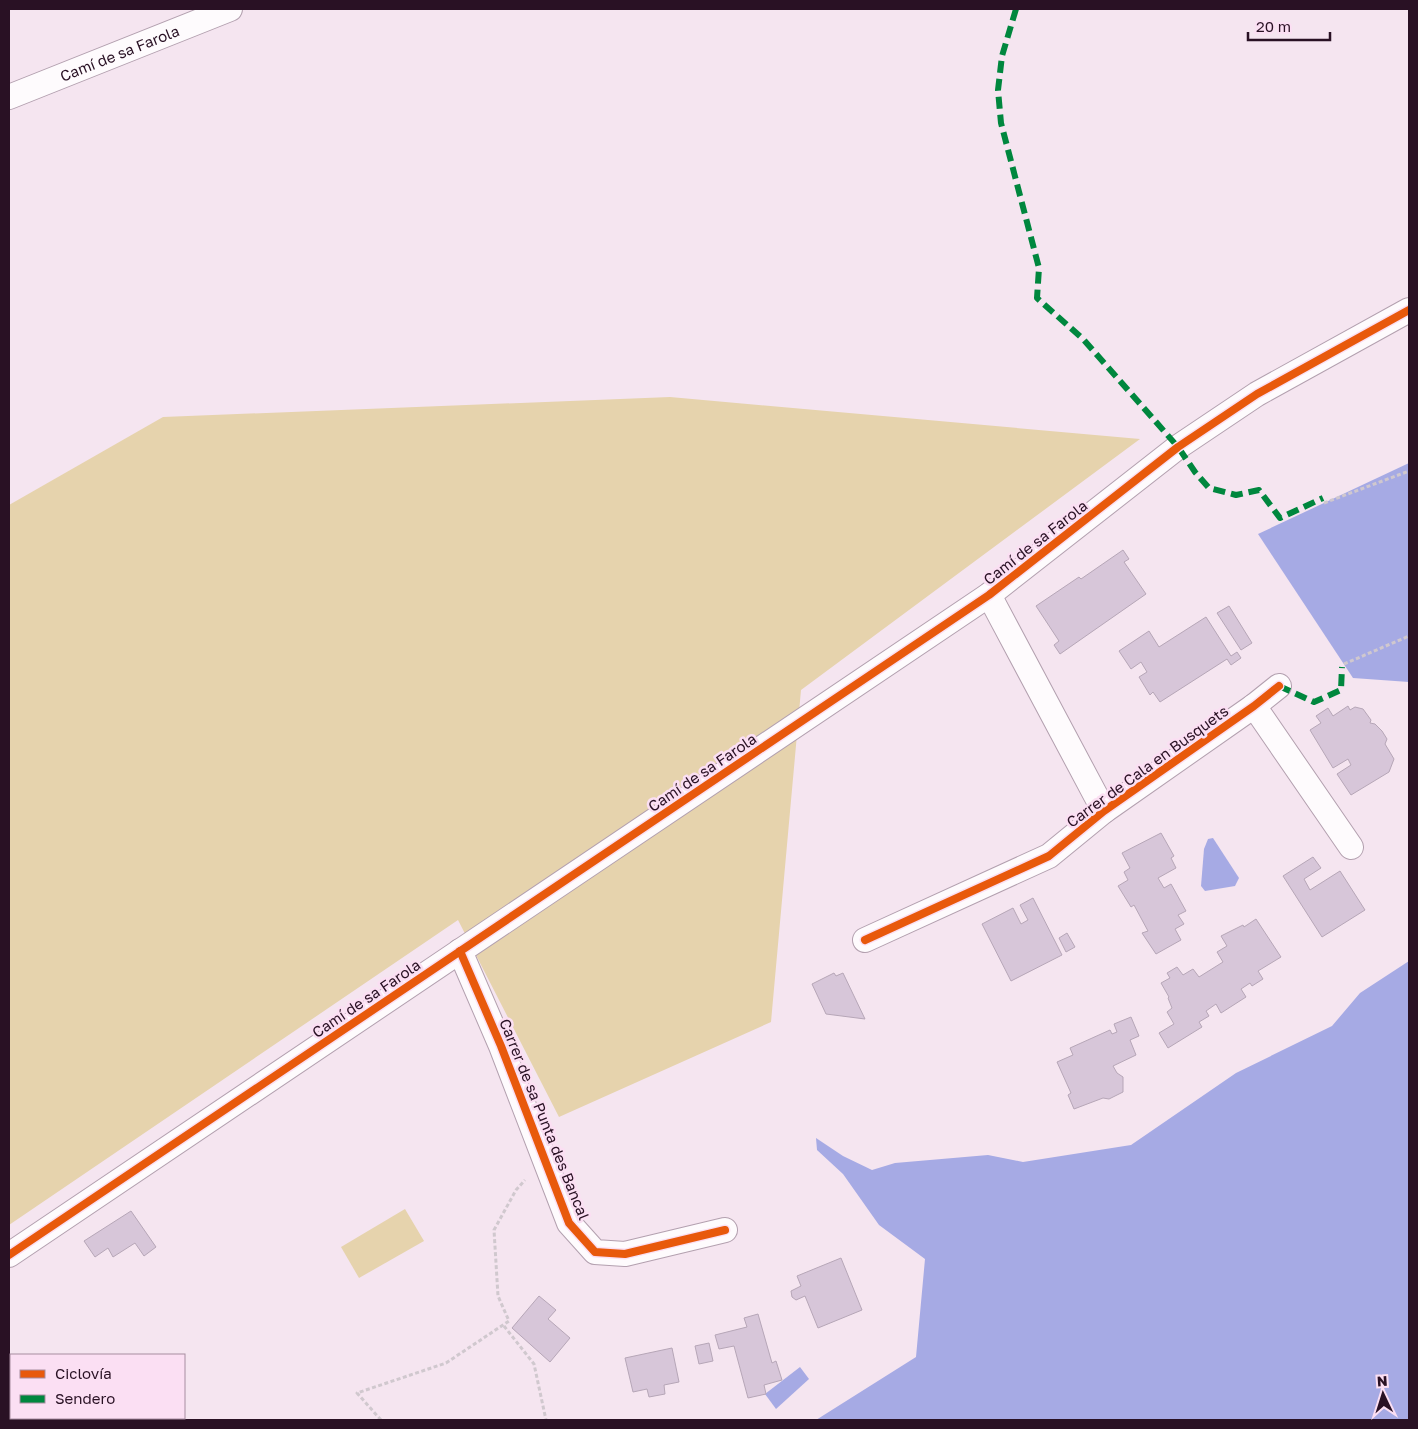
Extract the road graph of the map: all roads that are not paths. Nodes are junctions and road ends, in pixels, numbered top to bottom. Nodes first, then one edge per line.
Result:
1 (230, 9) edge
2 (9, 96) edge
3 (1409, 310) edge
4 (989, 595) junction
5 (1279, 686) dead end
6 (1254, 706) junction
7 (1104, 811) junction
8 (1351, 847) dead end
9 (865, 940) dead end
10 (460, 951) junction
11 (725, 1230) dead end
12 (9, 1255) edge

1 - 2 street, Camí de sa Farola
3 - 4 street, Camí de sa Farola
4 - 7 street
4 - 10 street, Camí de sa Farola
5 - 6 street, Carrer de Cala en Busquets
6 - 7 street, Carrer de Cala en Busquets
6 - 8 street
7 - 9 street, Carrer de Cala en Busquets
10 - 11 street, Carrer de sa Punta des Bancal
10 - 12 street, Camí de sa Farola

